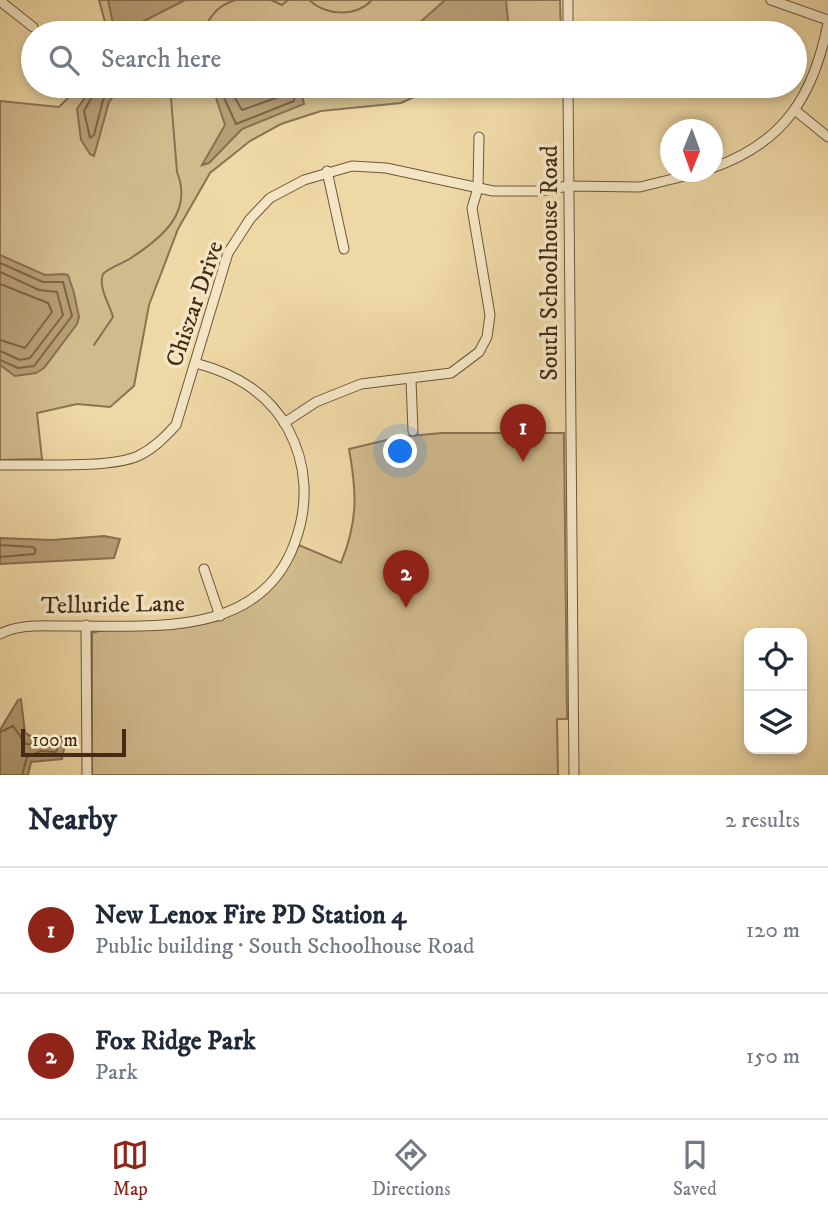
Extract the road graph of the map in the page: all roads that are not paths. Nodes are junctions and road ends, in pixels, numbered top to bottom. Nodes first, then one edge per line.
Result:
1 (568, 0) edge
2 (771, 0) edge
3 (0, 1) edge
4 (25, 21) edge
5 (568, 21) edge
6 (828, 22) edge
7 (807, 93) edge
8 (568, 98) edge
9 (804, 98) edge
10 (796, 111) junction
11 (828, 137) edge
12 (479, 138) dead end
13 (723, 164) edge
14 (327, 171) junction
15 (660, 182) edge
16 (568, 186) junction
17 (478, 188) junction
18 (344, 249) dead end
19 (195, 363) junction
20 (411, 380) junction
21 (284, 423) junction
22 (413, 431) dead end
23 (0, 465) edge
24 (204, 569) dead end
25 (220, 616) junction
26 (86, 625) junction
27 (0, 634) edge
28 (87, 775) edge
29 (573, 775) edge

1 - 5 street
2 - 6 street
3 - 4 street
6 - 7 street
8 - 16 street, South Schoolhouse Road
9 - 10 street
10 - 11 street
10 - 13 street
12 - 17 street
14 - 17 street, Chiszar Drive
14 - 18 street
14 - 19 street, Chiszar Drive
15 - 16 street, Chiszar Drive
16 - 17 street, Chiszar Drive
16 - 29 street, South Schoolhouse Road
17 - 20 street
19 - 21 street, Telluride Lane
19 - 23 street, Chiszar Drive
20 - 21 street
20 - 22 street
21 - 25 street, Telluride Lane
24 - 25 street
25 - 26 street, Telluride Lane
26 - 27 street, Telluride Lane
26 - 28 street

